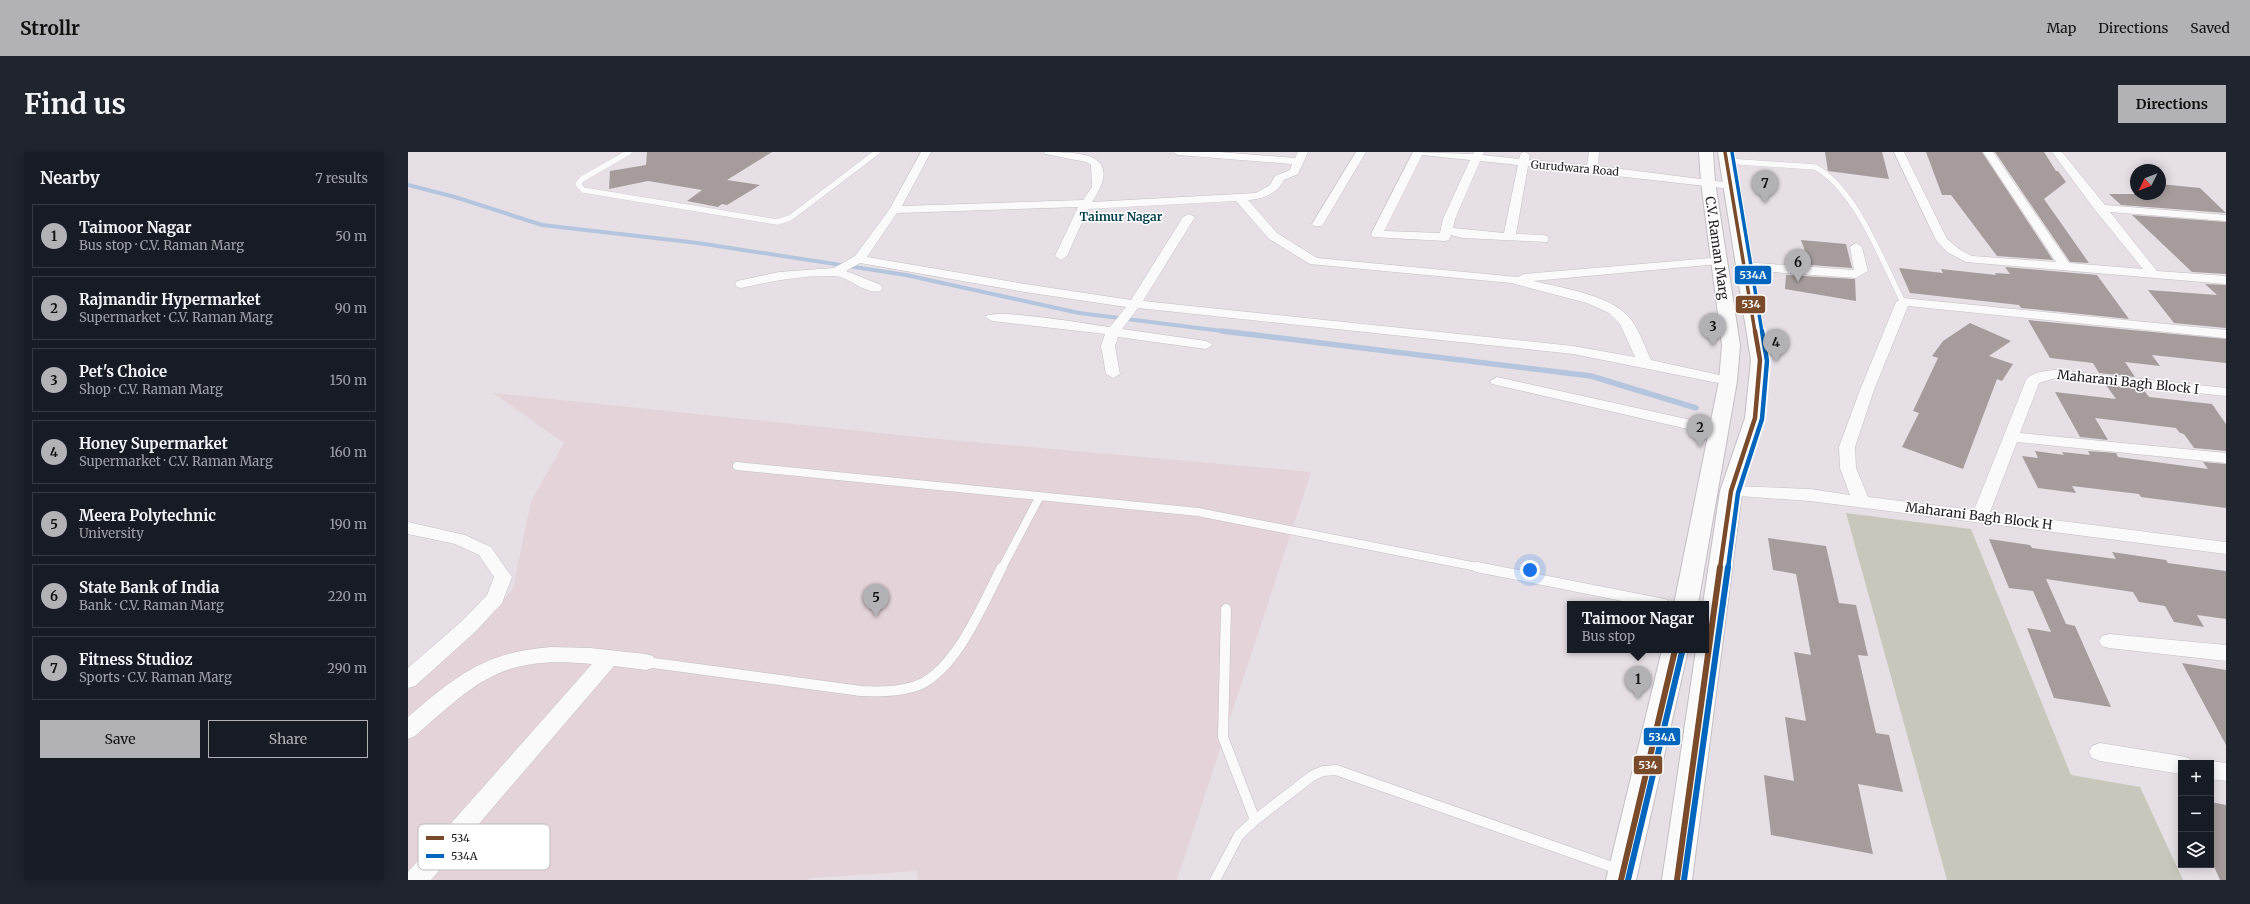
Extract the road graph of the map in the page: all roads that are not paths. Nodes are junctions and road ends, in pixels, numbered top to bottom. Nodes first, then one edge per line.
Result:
1 (629, 152) edge
2 (877, 152) edge
3 (926, 152) edge
4 (1049, 152) edge
5 (1178, 152) edge
6 (1361, 152) edge
7 (1419, 152) edge
8 (1503, 152) edge
9 (1706, 152) edge
10 (1899, 152) edge
11 (1988, 152) edge
12 (2057, 152) edge
13 (1478, 155) edge
14 (1300, 157) edge
15 (1525, 159) junction
16 (1593, 161) edge
17 (1728, 169) edge
18 (1708, 179) junction
19 (1239, 197) junction
20 (1085, 204) junction
21 (2099, 208) junction
22 (894, 210) junction
23 (1190, 217) dead end
24 (2226, 218) edge
25 (1318, 224) dead end
26 (1447, 230) junction
27 (1509, 237) junction
28 (1543, 239) dead end
29 (1856, 247) dead end
30 (1061, 256) dead end
31 (1719, 260) junction
32 (848, 265) junction
33 (1743, 266) junction
34 (2066, 267) junction
35 (2152, 273) junction
36 (1511, 279) junction
37 (2226, 280) edge
38 (741, 284) dead end
39 (876, 288) dead end
40 (1903, 302) junction
41 (1135, 304) junction
42 (992, 317) dead end
43 (1119, 323) junction
44 (2226, 334) edge
45 (1206, 344) dead end
46 (1645, 363) junction
47 (1113, 374) dead end
48 (1497, 380) dead end
49 (1728, 381) junction
50 (2226, 392) edge
51 (1718, 431) junction
52 (2011, 437) junction
53 (2226, 458) edge
54 (737, 466) dead end
55 (1731, 491) junction
56 (1040, 496) junction
57 (1861, 501) junction
58 (1980, 516) junction
59 (408, 528) edge
60 (2226, 548) edge
61 (1649, 601) edge
62 (1687, 601) edge
63 (1226, 609) dead end
64 (2109, 641) dead end
65 (1709, 649) edge
66 (1674, 653) edge
67 (1709, 653) edge
68 (2226, 653) edge
69 (610, 658) junction
70 (646, 662) joint
71 (408, 680) edge
72 (408, 730) edge
73 (2100, 752) dead end
74 (2178, 765) edge
75 (2214, 770) edge
76 (2226, 772) edge
77 (1254, 820) junction
78 (465, 824) edge
79 (425, 870) edge
80 (1622, 876) edge
81 (416, 880) edge
82 (1215, 880) edge
83 (1677, 880) edge

1 - 2 lane
3 - 22 street
4 - 20 street
5 - 14 street
6 - 25 street
7 - 13 street, Gurudwara Road
7 - 26 street
8 - 15 street
9 - 18 main road, C.V. Raman Marg
10 - 34 street
11 - 34 street
12 - 21 street
13 - 15 street, Gurudwara Road
13 - 26 street
14 - 19 street
15 - 16 street, Gurudwara Road
15 - 27 street
16 - 18 street, Gurudwara Road
17 - 18 street, Gurudwara Road
17 - 33 main road, C.V. Raman Marg
17 - 40 lane
18 - 31 main road, C.V. Raman Marg
19 - 20 street
19 - 36 street
20 - 22 street
20 - 30 street
21 - 24 street
21 - 35 street
22 - 32 street
23 - 41 street
26 - 27 street
27 - 28 street
29 - 33 street
31 - 36 street
31 - 49 main road, C.V. Raman Marg
32 - 38 street
32 - 39 street
32 - 41 street
33 - 55 main road, C.V. Raman Marg
34 - 35 street
35 - 37 street
36 - 46 street
40 - 44 street
40 - 57 street
41 - 43 street
41 - 46 street
42 - 43 street
43 - 45 street
43 - 47 street
46 - 49 street
48 - 51 street
49 - 51 main road, C.V. Raman Marg
50 - 52 street, Maharani Bagh Block I
51 - 62 main road, C.V. Raman Marg
52 - 53 street
52 - 58 street, Maharani Bagh Block I
54 - 56 lane
55 - 57 street, Maharani Bagh Block H
55 - 65 main road, C.V. Raman Marg
56 - 61 lane
56 - 70 lane
57 - 58 street, Maharani Bagh Block H
58 - 60 street, Maharani Bagh Block H
59 - 71 street
63 - 77 lane
64 - 68 street
66 - 80 main road
67 - 83 main road, C.V. Raman Marg
69 - 70 street
69 - 72 street
69 - 78 street
73 - 74 street
75 - 76 street
77 - 80 lane
77 - 82 lane
79 - 81 street

